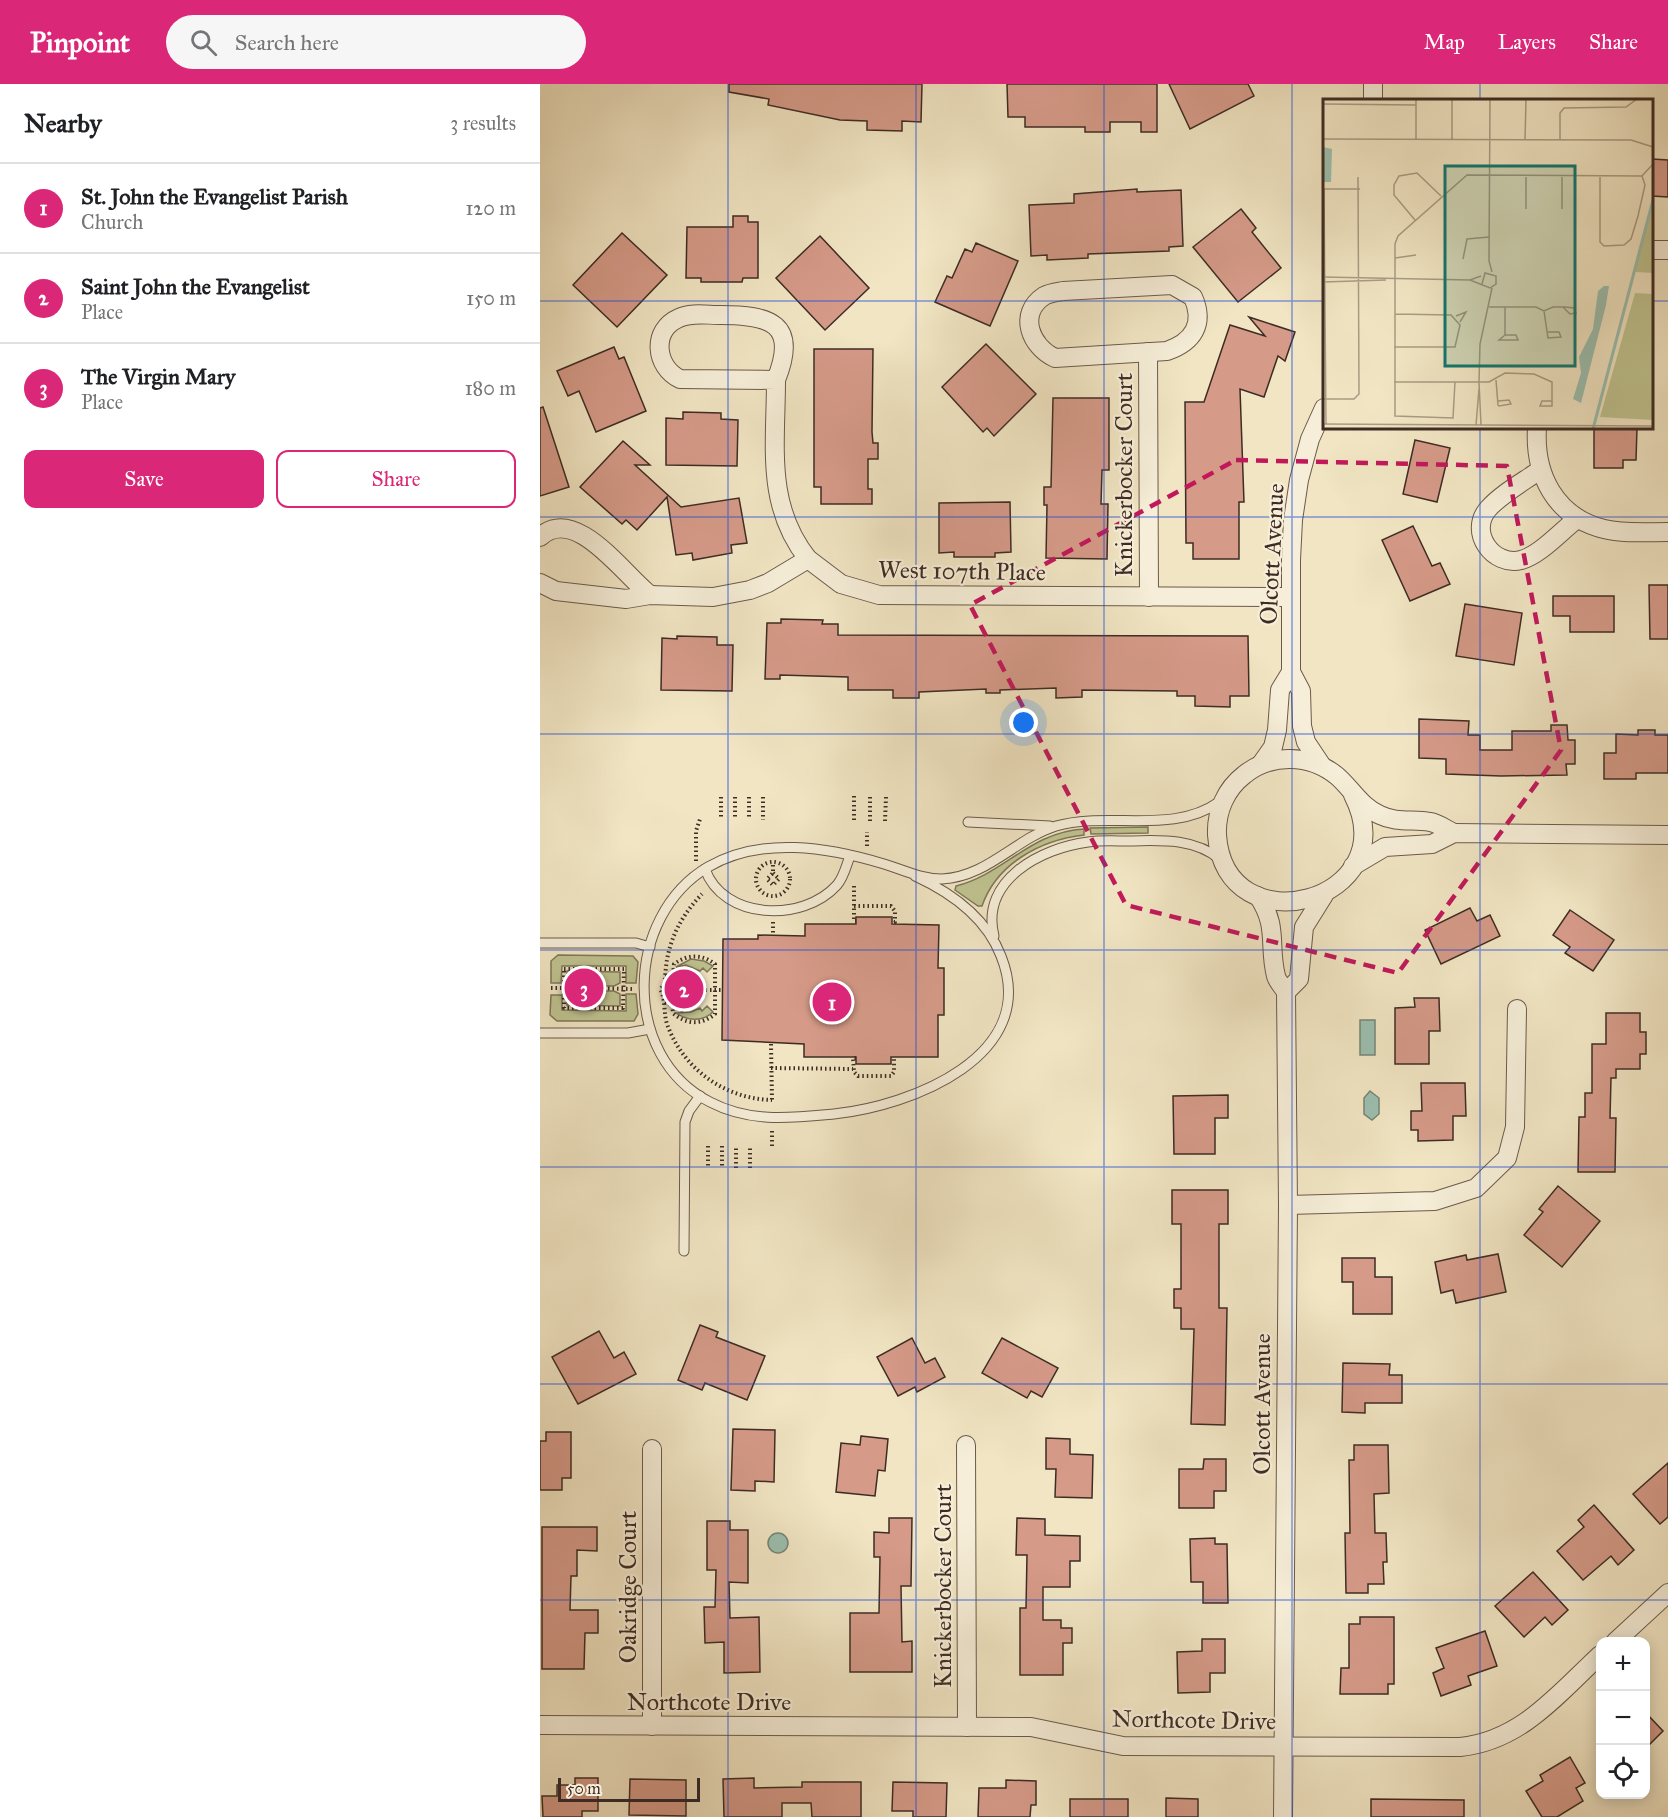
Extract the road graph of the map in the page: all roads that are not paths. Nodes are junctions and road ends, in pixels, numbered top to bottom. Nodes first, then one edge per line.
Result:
1 (1148, 352) junction
2 (776, 380) junction
3 (1323, 411) edge
4 (1537, 429) edge
5 (1540, 470) junction
6 (1577, 519) junction
7 (1668, 532) edge
8 (540, 537) edge
9 (808, 559) junction
10 (540, 583) edge
11 (650, 595) junction
12 (1149, 597) junction
13 (1291, 597) junction
14 (1291, 672) junction
15 (1261, 764) junction
16 (1322, 766) junction
17 (1353, 795) junction
18 (1226, 796) junction
19 (968, 822) dead end
20 (1055, 827) junction
21 (1455, 833) junction
22 (1668, 834) edge
23 (850, 856) junction
24 (1225, 863) junction
25 (1353, 866) junction
26 (700, 867) junction
27 (915, 876) junction
28 (1324, 895) junction
29 (1258, 896) junction
30 (540, 943) edge
31 (650, 946) junction
32 (999, 949) junction
33 (1286, 992) junction
34 (1517, 1009) dead end
35 (650, 1029) junction
36 (540, 1033) edge
37 (700, 1096) junction
38 (1288, 1205) junction
39 (684, 1251) dead end
40 (966, 1445) dead end
41 (652, 1449) dead end
42 (1668, 1593) edge
43 (1619, 1637) edge
44 (1596, 1659) edge
45 (540, 1725) edge
46 (652, 1726) junction
47 (967, 1727) junction
48 (1284, 1746) junction
49 (1283, 1817) edge

1 - 1 street, Knickerbocker Court
1 - 12 street, Knickerbocker Court
2 - 2 street
2 - 9 street
3 - 13 street, Olcott Avenue
4 - 5 street
5 - 6 street
5 - 6 street
6 - 7 street
8 - 11 street
9 - 11 street
9 - 12 street, West 107th Place
10 - 11 street
12 - 13 street, West 107th Place
13 - 14 street, Olcott Avenue
14 - 15 street, Olcott Avenue
14 - 16 street, Olcott Avenue
15 - 16 street
15 - 18 street
16 - 17 street
17 - 21 street
17 - 25 street
18 - 20 lane
18 - 24 street
19 - 20 lane
20 - 27 lane
21 - 22 street
21 - 25 street
23 - 26 lane
23 - 26 lane
23 - 27 lane
24 - 29 street
24 - 32 lane
25 - 28 street
26 - 31 lane
27 - 32 lane
28 - 29 street
28 - 33 street
29 - 33 street, Olcott Avenue
30 - 31 lane
31 - 35 lane
32 - 37 lane
33 - 38 street, Olcott Avenue
34 - 38 street
35 - 36 lane
35 - 37 lane
37 - 39 lane
38 - 48 street, Olcott Avenue
40 - 47 street, Knickerbocker Court
41 - 46 street, Oakridge Court
42 - 43 street
44 - 48 street, Northcote Drive
45 - 46 street, Northcote Drive
46 - 47 street, Northcote Drive
47 - 48 street, Northcote Drive
48 - 49 street, Olcott Avenue

